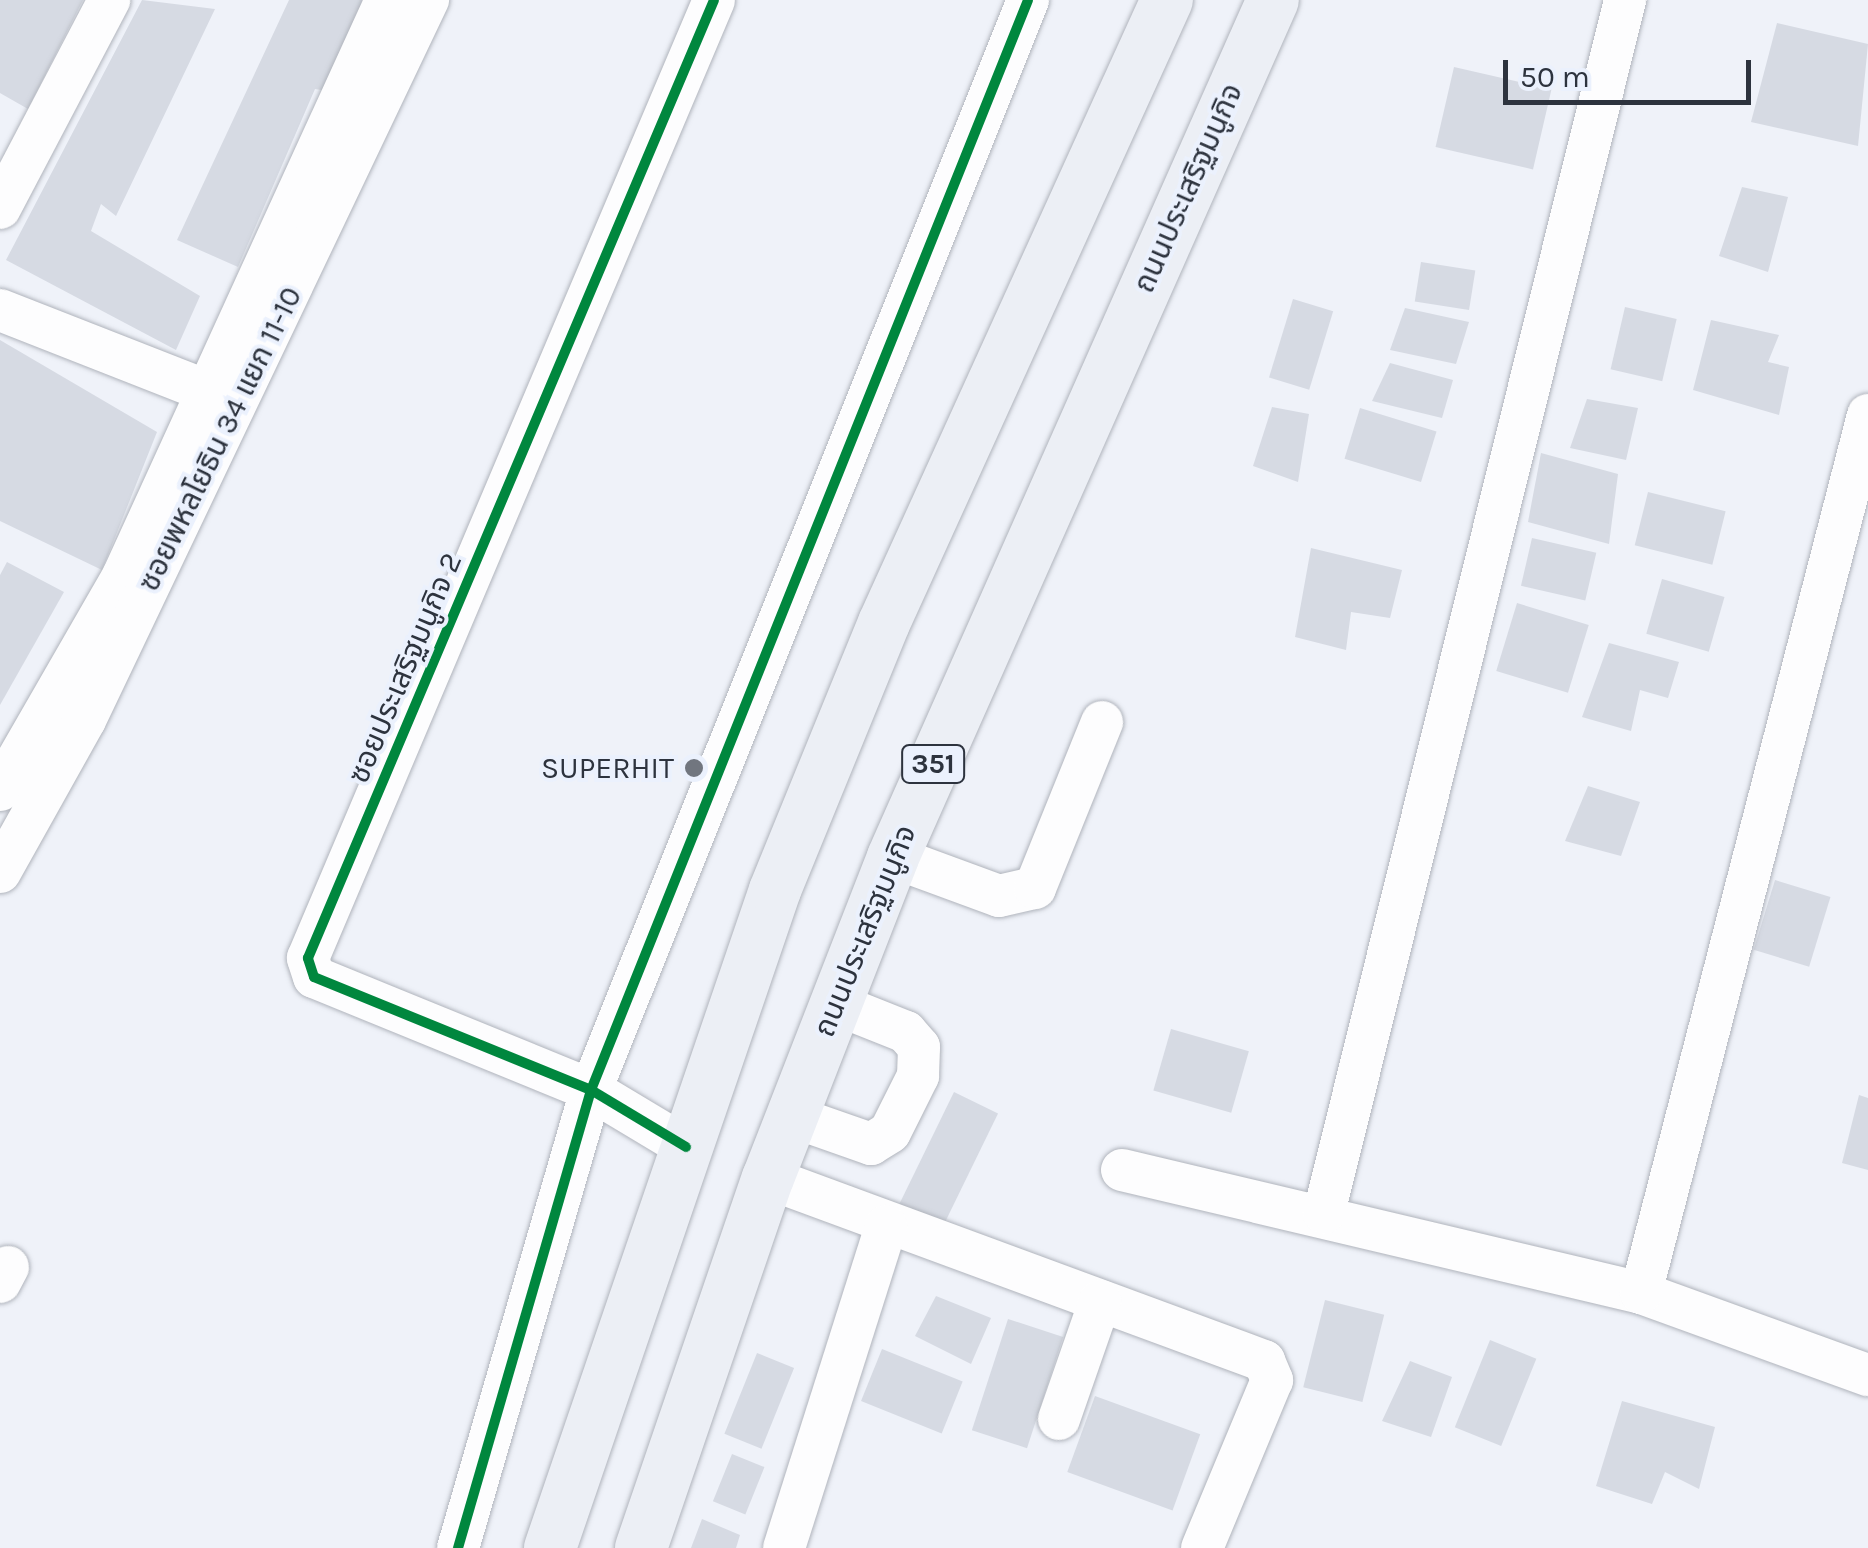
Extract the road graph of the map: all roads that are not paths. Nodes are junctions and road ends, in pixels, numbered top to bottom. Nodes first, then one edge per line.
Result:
1 (109, 0) edge
2 (386, 0) edge
3 (428, 0) edge
4 (714, 0) edge
5 (1028, 0) edge
6 (1167, 0) edge
7 (1273, 0) edge
8 (1625, 0) edge
9 (0, 208) edge
10 (0, 310) edge
11 (207, 391) junction
12 (1868, 415) edge
13 (1102, 722) dead end
14 (0, 790) edge
15 (893, 857) junction
16 (0, 872) edge
17 (836, 1004) junction
18 (591, 1090) junction
19 (791, 1116) junction
20 (686, 1148) junction
21 (1122, 1170) dead end
22 (768, 1178) junction
23 (1324, 1213) junction
24 (886, 1226) junction
25 (1641, 1293) junction
26 (1100, 1300) junction
27 (1868, 1375) edge
28 (1059, 1419) dead end
29 (458, 1548) edge
30 (550, 1548) edge
31 (641, 1548) edge
32 (784, 1548) edge
33 (1202, 1548) edge

1 - 9 street
2 - 11 street
3 - 16 street, ซอยพหลโยธิน 34 แยก 11-10
4 - 18 street, ซอยประเสริฐมนูกิจ 2
5 - 18 street
6 - 20 main road
7 - 15 main road, ถนนประเสริฐมนูกิจ / 351
8 - 23 street
10 - 11 street
11 - 14 street
12 - 25 street
13 - 15 street
15 - 17 main road, ถนนประเสริฐมนูกิจ / 351
17 - 19 main road, ถนนประเสริฐมนูกิจ / 351
17 - 19 street
18 - 20 street, ซอยประเสริฐมนูกิจ 2
18 - 29 street
19 - 22 main road, ถนนประเสริฐมนูกิจ / 351
20 - 30 main road
21 - 23 street
22 - 24 street
22 - 31 main road, ถนนประเสริฐมนูกิจ / 351
23 - 25 street
24 - 26 street
24 - 32 street
25 - 27 street
26 - 28 street
26 - 33 street

